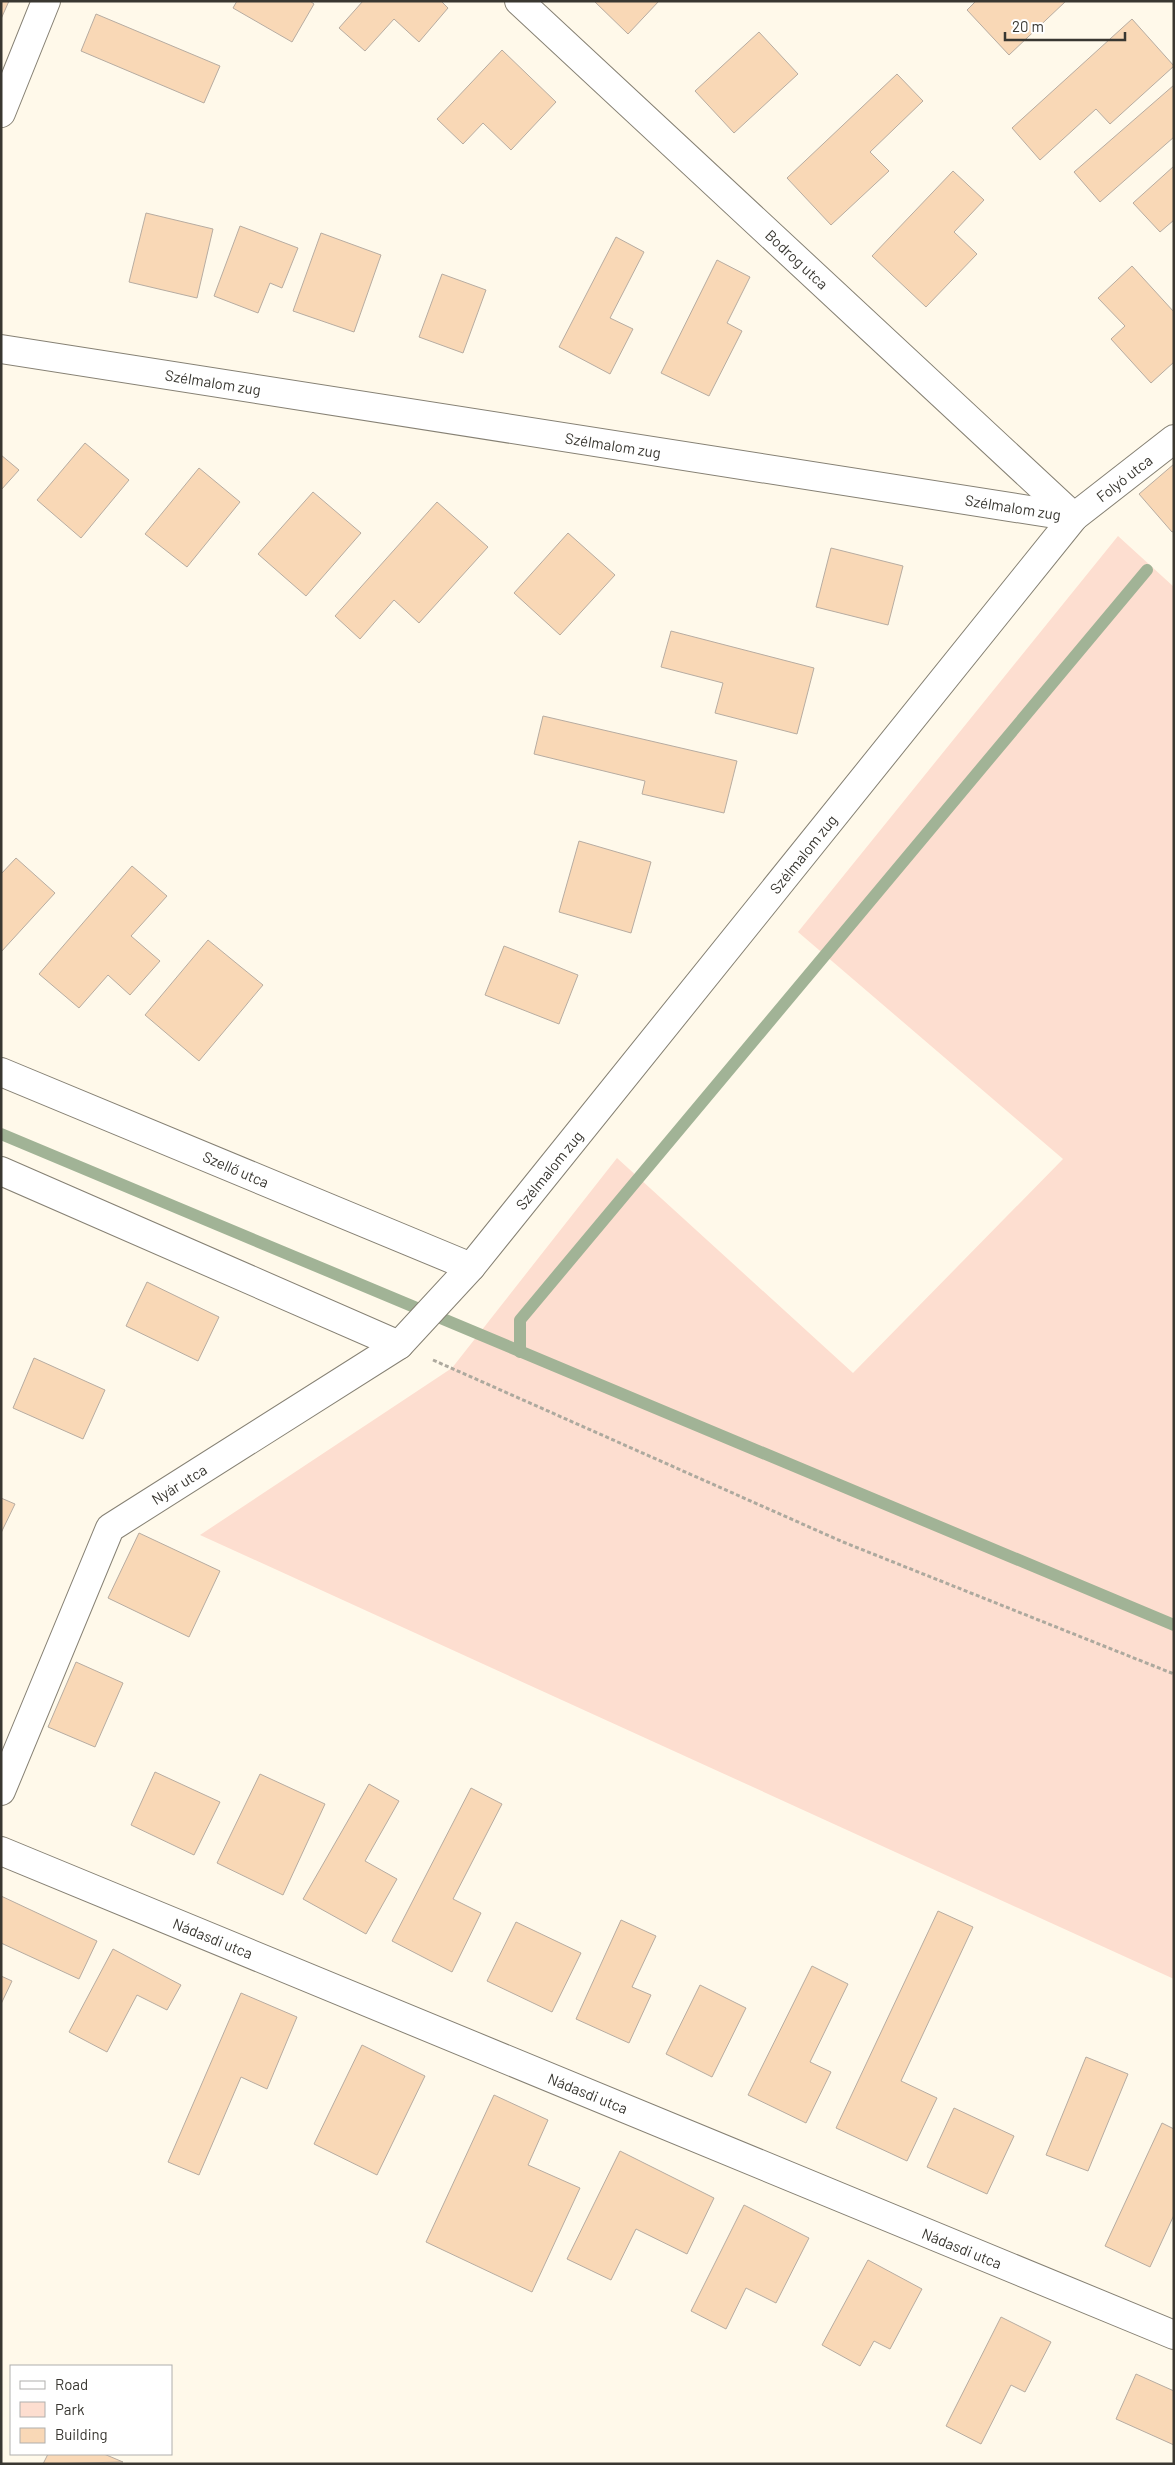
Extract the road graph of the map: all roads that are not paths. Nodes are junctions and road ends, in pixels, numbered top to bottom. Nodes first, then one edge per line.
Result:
1 (46, 1) edge
2 (519, 1) edge
3 (1, 113) edge
4 (1, 349) edge
5 (1174, 439) edge
6 (1074, 517) junction
7 (1, 1072) edge
8 (1, 1171) edge
9 (472, 1267) junction
10 (399, 1345) junction
11 (1, 1791) edge
12 (1, 1851) edge
13 (1174, 2335) edge

1 - 3 street
2 - 6 street, Bodrog utca
4 - 6 street, Szélmalom zug
5 - 6 street, Folyó utca
6 - 9 street, Szélmalom zug
7 - 9 street, Szellő utca
8 - 10 street
9 - 10 street, Nyár utca
10 - 11 street, Nyár utca
12 - 13 street, Nádasdi utca

